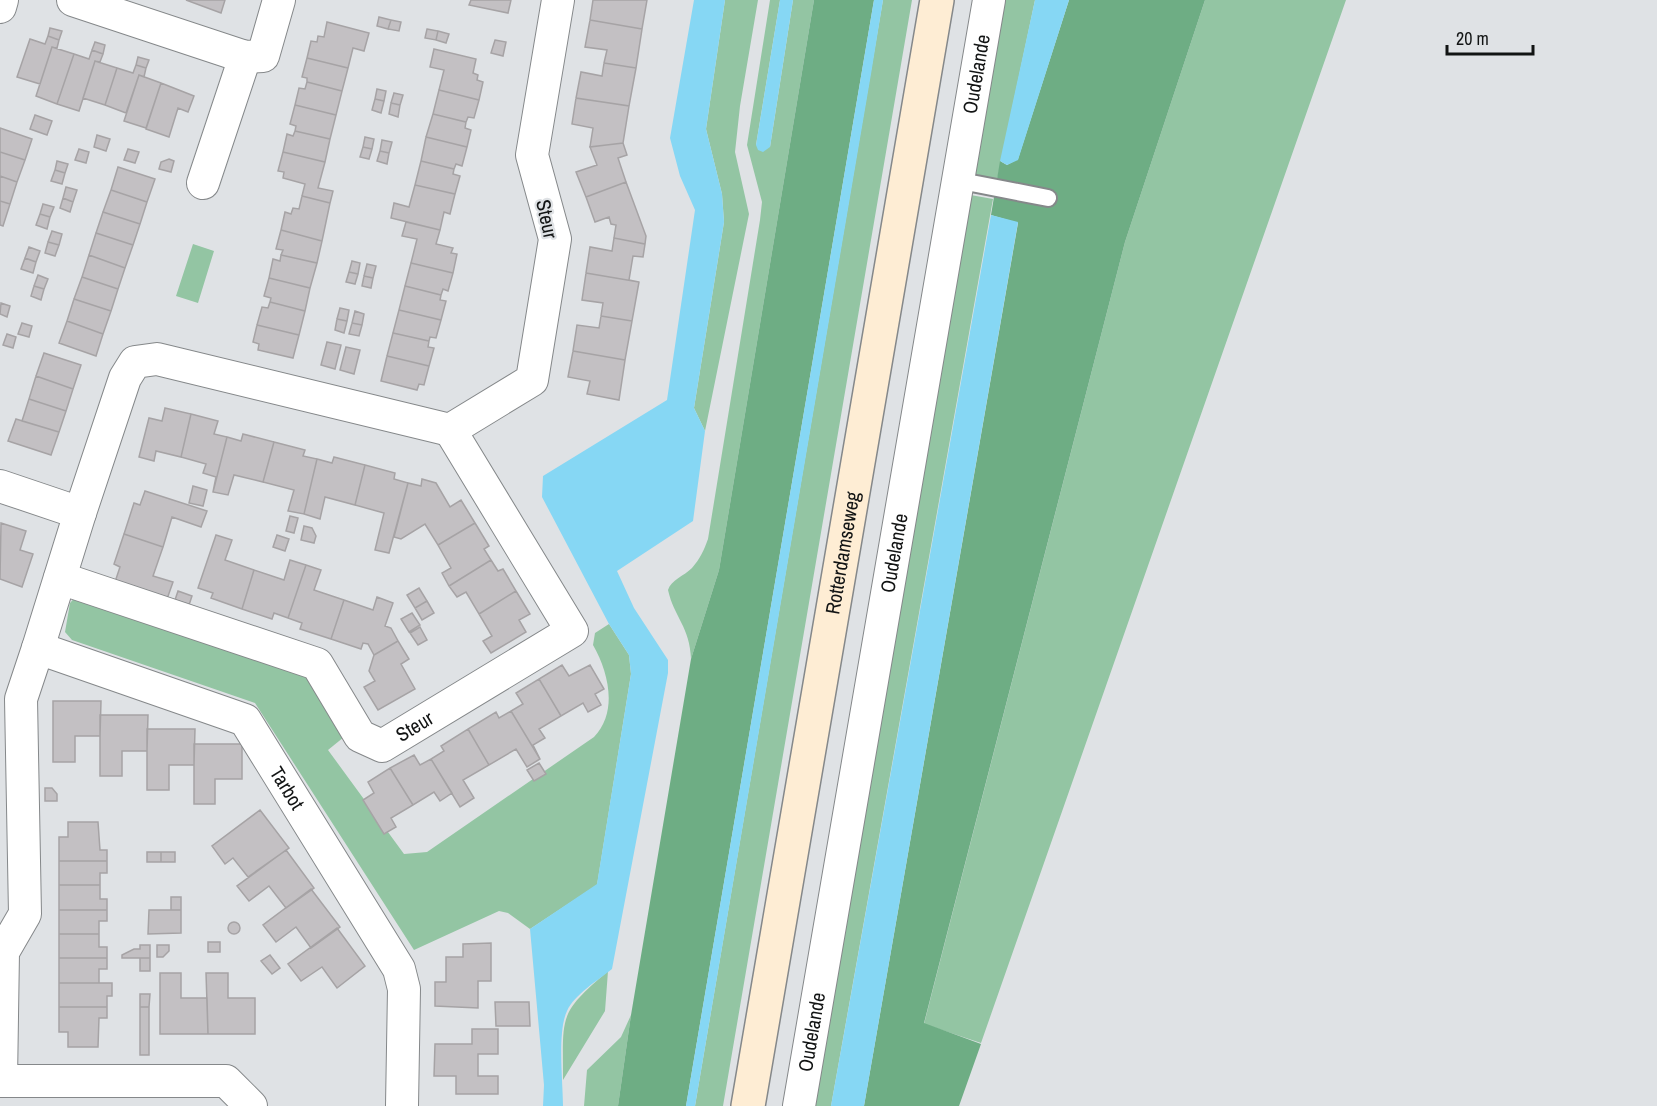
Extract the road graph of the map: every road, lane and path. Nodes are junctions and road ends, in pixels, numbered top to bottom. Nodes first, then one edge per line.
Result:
1 (2, 0) edge
2 (73, 0) edge
3 (279, 0) edge
4 (558, 0) edge
5 (937, 0) edge
6 (989, 0) edge
7 (0, 7) edge
8 (245, 57) junction
9 (956, 180) junction
10 (204, 183) dead end
11 (1048, 198) dead end
12 (450, 430) junction
13 (0, 486) edge
14 (80, 513) junction
15 (60, 578) junction
16 (38, 648) junction
17 (10, 698) edge
18 (1, 1081) edge
19 (251, 1106) edge
20 (402, 1106) edge
21 (748, 1106) edge
22 (799, 1106) edge

1 - 7 street
2 - 8 street
3 - 8 street
4 - 12 street, Steur
5 - 21 main road, Rotterdamseweg
6 - 9 street, Oudelande
8 - 10 street
9 - 11 lane
9 - 22 street, Oudelande
12 - 14 street
12 - 15 street, Steur
13 - 14 street
14 - 15 street
15 - 16 street
16 - 17 street
16 - 20 street, Tarbot
17 - 18 street
18 - 19 street

